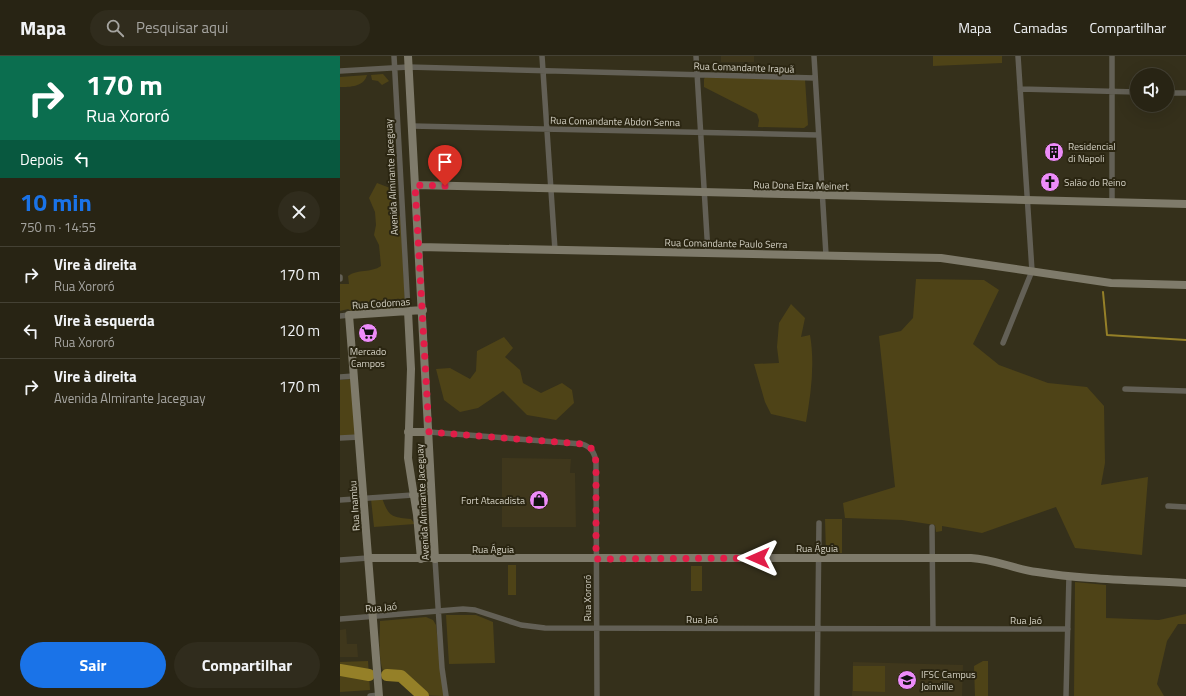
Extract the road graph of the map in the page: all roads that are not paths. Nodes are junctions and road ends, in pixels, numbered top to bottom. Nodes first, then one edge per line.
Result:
1 (394, 56) edge
2 (407, 56) edge
3 (542, 56) edge
4 (696, 56) edge
5 (814, 56) edge
6 (1018, 56) edge
7 (1112, 56) edge
8 (408, 67) junction
9 (395, 68) junction
10 (543, 70) junction
11 (340, 71) edge
12 (697, 75) junction
13 (815, 78) junction
14 (1020, 89) junction
15 (1112, 92) junction
16 (1130, 92) edge
17 (1174, 93) edge
18 (1186, 93) edge
19 (412, 126) junction
20 (547, 129) junction
21 (700, 132) junction
22 (818, 135) junction
23 (415, 185) junction
24 (551, 188) junction
25 (704, 192) junction
26 (822, 195) junction
27 (1027, 200) junction
28 (1112, 202) junction
29 (1186, 204) edge
30 (419, 247) junction
31 (555, 250) junction
32 (708, 253) junction
33 (826, 255) junction
34 (1032, 271) junction
35 (1186, 285) edge
36 (423, 310) junction
37 (408, 311) junction
38 (349, 315) junction
39 (340, 316) edge
40 (1003, 343) dead end
41 (354, 376) junction
42 (340, 377) edge
43 (1125, 389) dead end
44 (1186, 391) edge
45 (408, 432) junction
46 (429, 432) junction
47 (359, 437) junction
48 (340, 438) edge
49 (431, 489) junction
50 (413, 495) junction
51 (363, 498) junction
52 (340, 500) edge
53 (1168, 506) dead end
54 (1186, 507) edge
55 (819, 523) dead end
56 (932, 527) dead end
57 (368, 558) junction
58 (818, 558) junction
59 (933, 558) junction
60 (421, 559) junction
61 (435, 559) junction
62 (596, 559) junction
63 (340, 560) edge
64 (1069, 576) junction
65 (1186, 583) edge
66 (438, 611) junction
67 (373, 617) junction
68 (340, 619) edge
69 (597, 628) junction
70 (818, 628) junction
71 (933, 629) junction
72 (1068, 629) junction
73 (376, 696) edge
74 (446, 696) edge
75 (597, 696) edge
76 (817, 696) edge
77 (1066, 696) edge

1 - 9 street, Avenida Almirante Jaceguay
2 - 8 street, Avenida Almirante Jaceguay
3 - 10 street
4 - 12 street
5 - 13 street
6 - 14 street
7 - 15 street
8 - 9 street, Rua Comandante Irapuã
8 - 10 street, Rua Comandante Irapuã
8 - 19 street, Avenida Almirante Jaceguay
9 - 11 street, Rua Comandante Irapuã
9 - 37 street, Avenida Almirante Jaceguay
10 - 12 street, Rua Comandante Irapuã
10 - 20 street
12 - 13 street, Rua Comandante Irapuã
12 - 21 street
13 - 22 street
14 - 15 street
14 - 27 street
15 - 16 street
15 - 28 street
17 - 18 street
19 - 20 street, Rua Comandante Abdon Senna
19 - 23 street, Avenida Almirante Jaceguay
20 - 21 street, Rua Comandante Abdon Senna
20 - 24 street
21 - 22 street, Rua Comandante Abdon Senna
21 - 25 street
22 - 26 street
23 - 24 street, Rua Dona Elza Meinert
23 - 30 street, Avenida Almirante Jaceguay
24 - 25 street, Rua Dona Elza Meinert
24 - 31 street
25 - 26 street, Rua Dona Elza Meinert
25 - 32 street
26 - 27 street, Rua Dona Elza Meinert
26 - 33 street
27 - 28 street, Rua Dona Elza Meinert
27 - 34 street
28 - 29 street, Rua Dona Elza Meinert
30 - 31 street, Rua Comandante Paulo Serra
30 - 36 street, Avenida Almirante Jaceguay
31 - 32 street, Rua Comandante Paulo Serra
32 - 33 street, Rua Comandante Paulo Serra
33 - 34 street, Rua Comandante Paulo Serra
34 - 35 street, Rua Comandante Paulo Serra
34 - 40 street
36 - 37 street, Rua Codornas
36 - 46 street, Avenida Almirante Jaceguay
37 - 38 street, Rua Codornas
37 - 45 street, Avenida Almirante Jaceguay
38 - 39 street, Rua Codornas
38 - 41 street, Rua Inambu
41 - 42 street
41 - 47 street, Rua Inambu
43 - 44 street
45 - 46 street
45 - 50 street, Avenida Almirante Jaceguay
46 - 49 street, Avenida Almirante Jaceguay
46 - 62 street, Rua Xororó
47 - 48 street
47 - 51 street, Rua Inambu
49 - 50 street
49 - 61 street, Avenida Almirante Jaceguay
50 - 51 street
50 - 60 street, Avenida Almirante Jaceguay
51 - 52 street
51 - 57 street, Rua Inambu
53 - 54 street
55 - 58 street
56 - 59 street
57 - 60 street, Rua Águia
57 - 63 street, Rua Águia
57 - 67 street, Rua Inambu
58 - 59 street, Rua Águia
58 - 62 street, Rua Águia
58 - 70 street
59 - 64 street, Rua Águia
59 - 71 street
60 - 61 street, Rua Águia
61 - 62 street, Rua Águia
61 - 66 street, Avenida Almirante Jaceguay
62 - 69 street, Rua Xororó
64 - 65 street, Rua Águia
64 - 72 street
66 - 67 street, Rua Jaó
66 - 69 street, Rua Jaó
66 - 74 street, Avenida Almirante Jaceguay
67 - 68 street, Rua Jaó
67 - 73 street, Rua Inambu
69 - 70 street, Rua Jaó
69 - 75 street, Rua Xororó
70 - 71 street, Rua Jaó
70 - 76 street
71 - 72 street, Rua Jaó
72 - 77 street

